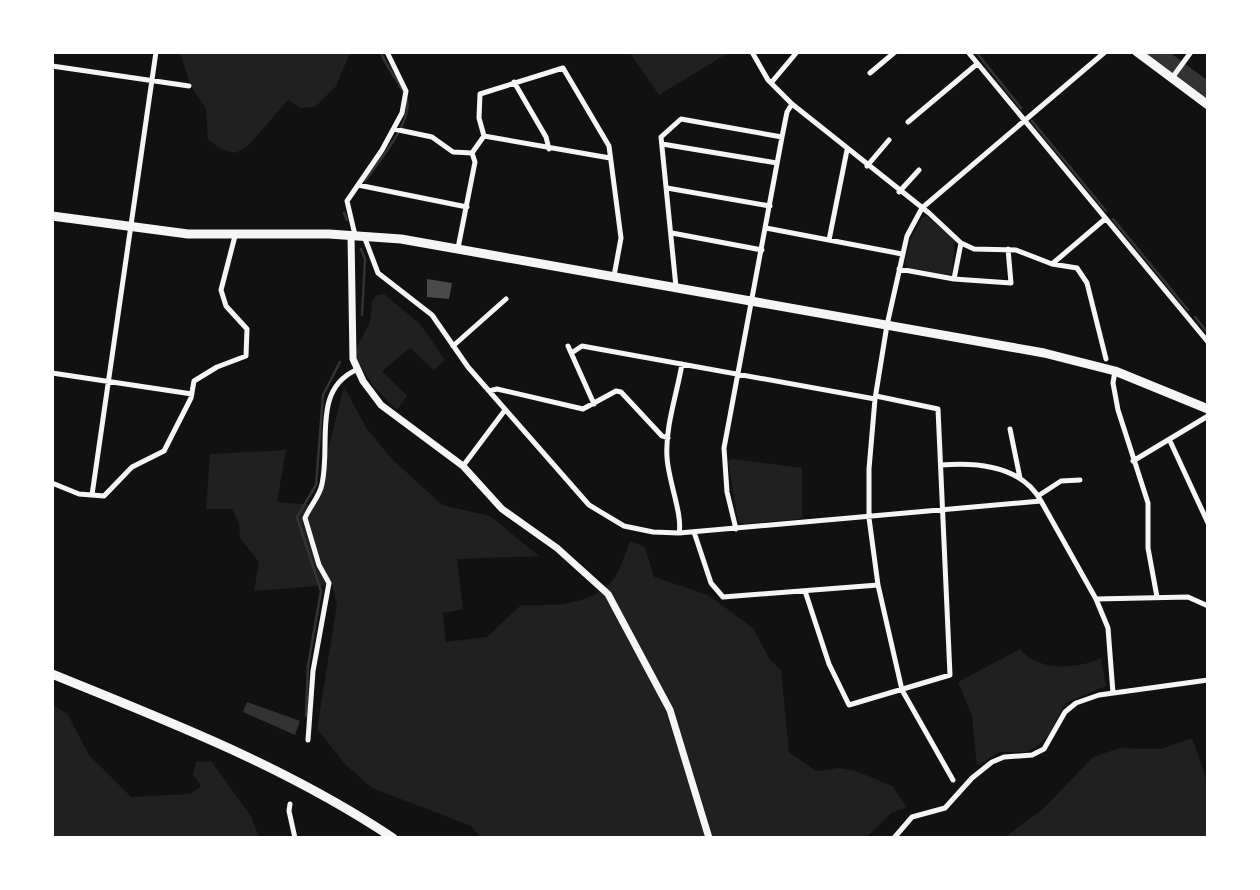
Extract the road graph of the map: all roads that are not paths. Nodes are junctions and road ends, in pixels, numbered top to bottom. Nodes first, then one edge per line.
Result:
1 (156, 52) edge
2 (387, 52) edge
3 (752, 52) edge
4 (797, 52) edge
5 (895, 52) edge
6 (968, 52) edge
7 (1105, 52) edge
8 (1137, 52) edge
9 (1191, 52) edge
10 (977, 64) junction
11 (52, 66) edge
12 (870, 73) dead end
13 (1175, 75) junction
14 (152, 81) junction
15 (514, 82) junction
16 (771, 83) junction
17 (188, 86) dead end
18 (792, 104) junction
19 (1208, 104) edge
20 (1024, 120) junction
21 (908, 122) dead end
22 (395, 129) junction
23 (484, 136) junction
24 (782, 137) junction
25 (889, 140) dead end
26 (662, 144) junction
27 (549, 149) junction
28 (847, 150) junction
29 (472, 153) junction
30 (610, 158) junction
31 (777, 163) junction
32 (867, 166) junction
33 (919, 170) dead end
34 (358, 185) junction
35 (667, 188) junction
36 (899, 192) junction
37 (770, 206) junction
38 (467, 207) junction
39 (922, 208) junction
40 (52, 216) edge
41 (1105, 219) junction
42 (131, 227) junction
43 (766, 228) junction
44 (672, 233) junction
45 (357, 235) junction
46 (235, 236) junction
47 (829, 240) junction
48 (961, 243) junction
49 (458, 248) junction
50 (1008, 249) junction
51 (762, 250) junction
52 (902, 254) junction
53 (1052, 264) junction
54 (900, 269) junction
55 (614, 276) junction
56 (954, 279) junction
57 (676, 287) junction
58 (506, 299) dead end
59 (752, 300) junction
60 (887, 324) junction
61 (1208, 342) edge
62 (453, 346) junction
63 (568, 346) dead end
64 (573, 352) junction
65 (1106, 359) dead end
66 (682, 364) junction
67 (356, 370) junction
68 (1115, 371) junction
69 (52, 373) edge
70 (738, 375) junction
71 (108, 381) junction
72 (489, 391) junction
73 (192, 394) junction
74 (875, 398) junction
75 (594, 404) junction
76 (1208, 409) edge
77 (505, 410) junction
78 (1208, 416) edge
79 (1010, 429) dead end
80 (668, 438) junction
81 (1170, 441) junction
82 (1133, 461) junction
83 (941, 465) junction
84 (463, 466) junction
85 (1020, 478) junction
86 (1080, 480) dead end
87 (52, 482) edge
88 (92, 495) junction
89 (1040, 498) junction
90 (943, 511) junction
91 (869, 518) junction
92 (1208, 523) edge
93 (736, 528) junction
94 (694, 532) junction
95 (679, 533) junction
96 (878, 585) junction
97 (805, 591) junction
98 (1157, 597) junction
99 (1096, 599) junction
100 (1208, 606) edge
101 (52, 674) edge
102 (1208, 680) edge
103 (902, 690) junction
104 (1114, 693) junction
105 (308, 740) dead end
106 (953, 780) dead end
107 (290, 804) dead end
108 (295, 838) edge
109 (393, 838) edge
110 (709, 838) edge
111 (894, 838) edge

1 - 14 street
2 - 22 street
3 - 16 street
4 - 16 street
5 - 12 street
6 - 10 street
7 - 20 street
8 - 13 main road
9 - 13 street
10 - 20 street
10 - 21 street
11 - 14 street
13 - 19 main road
14 - 17 street
14 - 42 street
15 - 23 street
15 - 27 street
15 - 30 street
16 - 18 street
18 - 24 street
18 - 28 street
20 - 39 street
20 - 41 street
22 - 29 street
22 - 34 street
23 - 27 street
23 - 29 street
24 - 26 street
24 - 31 street
25 - 32 street
26 - 31 street
26 - 35 street
27 - 30 street
28 - 32 street
28 - 47 street
29 - 38 street
30 - 55 street
31 - 37 street
32 - 36 street
33 - 36 street
34 - 38 street
34 - 45 street
35 - 37 street
35 - 44 street
36 - 39 street
37 - 43 street
38 - 49 street
39 - 48 street
39 - 52 street
40 - 42 main road
41 - 53 street
41 - 61 street
42 - 46 main road
42 - 71 street
43 - 47 street
43 - 51 street
44 - 51 street
44 - 57 street
45 - 46 main road
45 - 49 main road
45 - 62 street
45 - 67 street
46 - 73 street
47 - 52 street
48 - 50 street
48 - 56 street
49 - 55 main road
50 - 53 street
50 - 56 street
51 - 59 street
52 - 54 street
53 - 65 street
54 - 56 street
54 - 60 street
55 - 57 main road
57 - 59 main road
58 - 62 street
59 - 60 main road
59 - 70 street
60 - 68 main road
60 - 74 street
62 - 72 street
63 - 64 street
64 - 66 street
64 - 75 street
66 - 70 street
66 - 80 street
67 - 84 street
67 - 105 street
68 - 76 main road
68 - 82 street
69 - 71 street
70 - 74 street
70 - 93 street
71 - 73 street
71 - 88 street
72 - 75 street
72 - 77 street
73 - 88 street
74 - 83 street
74 - 91 street
75 - 80 street
77 - 84 street
77 - 95 street
78 - 81 street
79 - 85 street
80 - 95 street
81 - 82 street
81 - 92 street
82 - 98 street
83 - 85 street
83 - 90 street
84 - 110 street
85 - 89 street
86 - 89 street
87 - 88 street
89 - 90 street
89 - 99 street
90 - 91 street
90 - 103 street
91 - 93 street
91 - 96 street
93 - 94 street
94 - 95 street
94 - 97 street
96 - 97 street
96 - 103 street
97 - 103 street
98 - 99 street
98 - 100 street
99 - 104 street
101 - 109 main road
102 - 104 street
103 - 106 street
104 - 111 street
107 - 108 street

